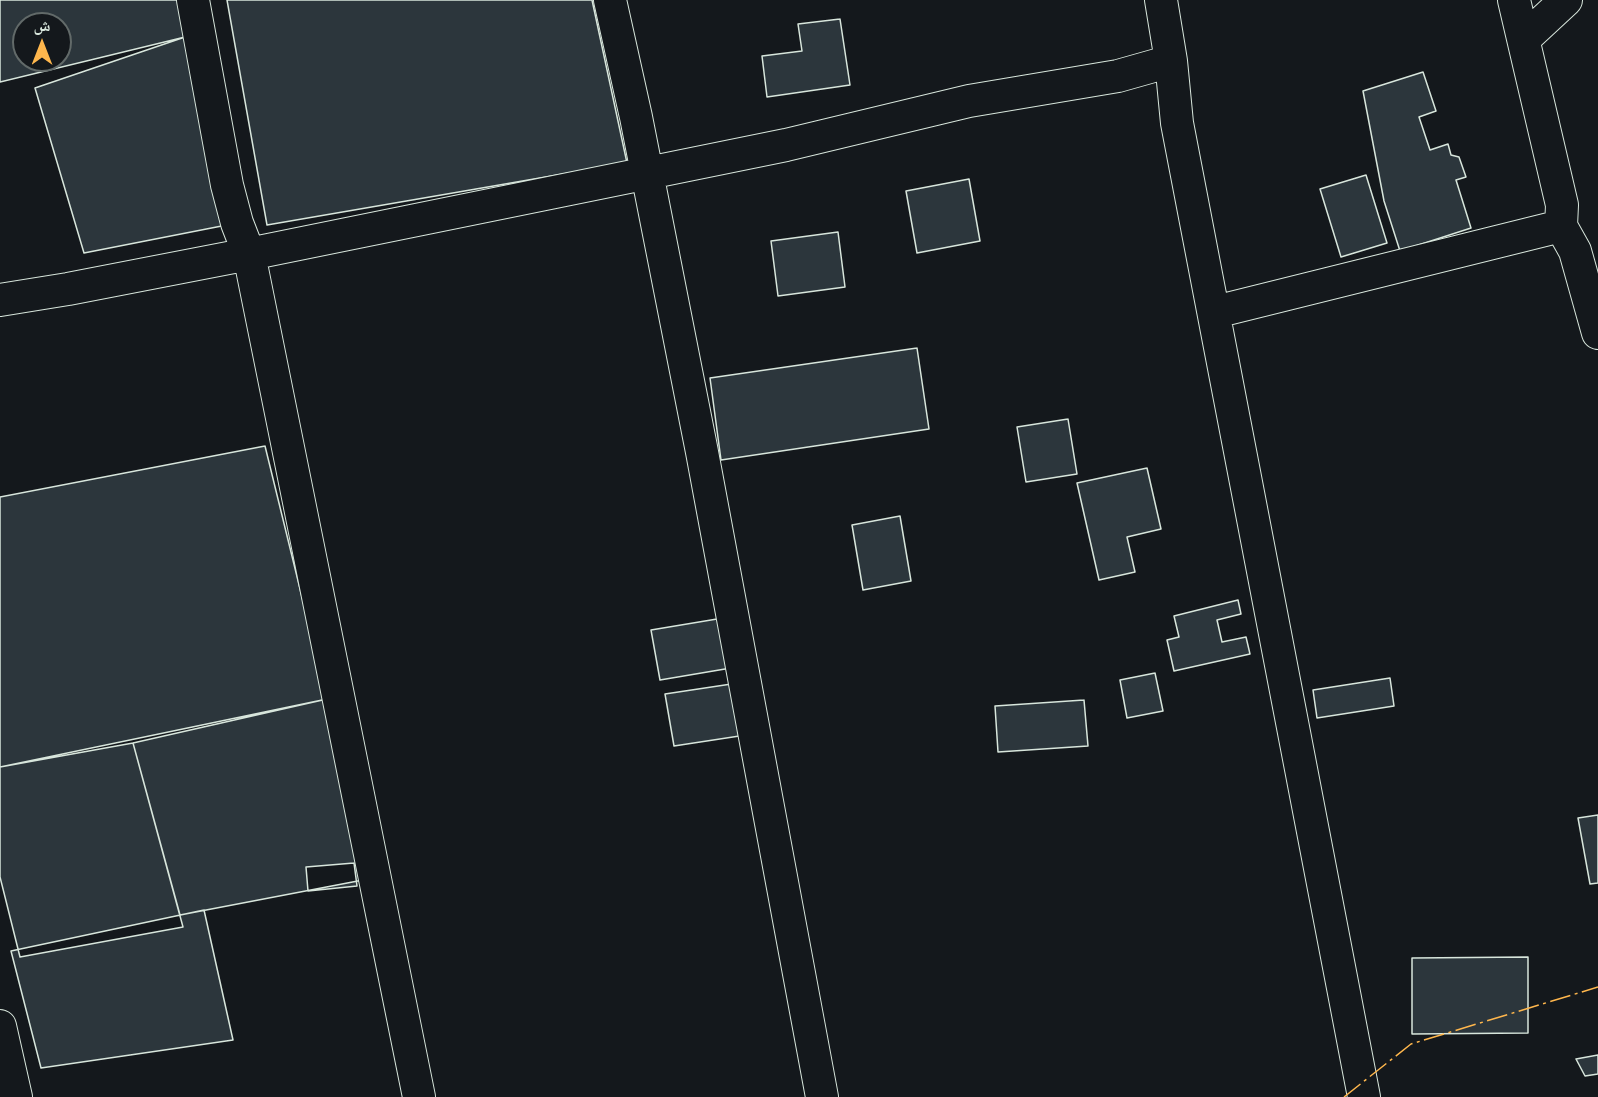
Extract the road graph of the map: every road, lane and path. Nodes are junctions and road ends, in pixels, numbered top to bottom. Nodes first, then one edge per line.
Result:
1 (194, 0) edge
2 (609, 0) edge
3 (1161, 0) edge
4 (1514, 0) edge
5 (1566, 0) edge
6 (1524, 39) junction
7 (1171, 61) junction
8 (646, 174) junction
9 (1561, 226) junction
10 (249, 254) junction
11 (0, 300) edge
12 (1215, 312) junction
13 (1598, 333) edge
14 (0, 1026) edge
15 (16, 1097) edge
16 (419, 1097) edge
17 (822, 1097) edge
18 (1364, 1097) edge

1 - 10 street
2 - 8 street
3 - 7 street
4 - 6 street
5 - 6 street
6 - 9 street
7 - 8 street
7 - 12 street
8 - 10 street
8 - 17 street
9 - 12 street
9 - 13 street
10 - 11 street
10 - 16 street
12 - 18 street
14 - 15 street

